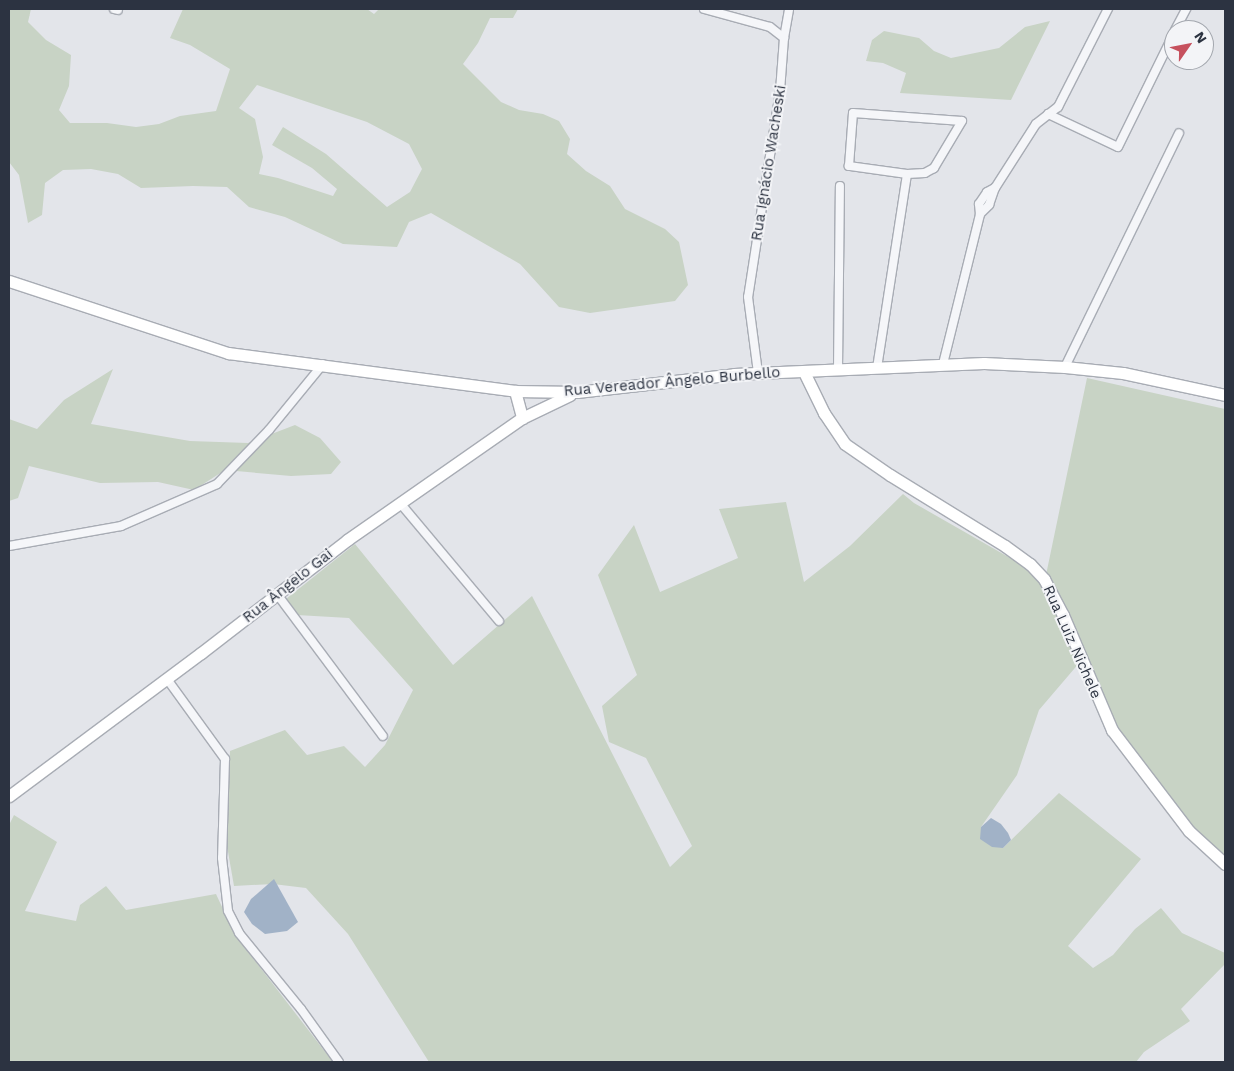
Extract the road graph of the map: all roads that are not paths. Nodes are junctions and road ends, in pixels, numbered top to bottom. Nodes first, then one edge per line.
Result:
1 (704, 9) edge
2 (789, 9) edge
3 (1108, 9) edge
4 (784, 38) junction
5 (1164, 53) edge
6 (1048, 114) junction
7 (1179, 133) dead end
8 (907, 174) junction
9 (840, 186) dead end
10 (9, 282) edge
11 (323, 364) junction
12 (943, 364) junction
13 (1065, 367) junction
14 (877, 368) junction
15 (838, 370) junction
16 (804, 372) junction
17 (758, 373) junction
18 (515, 392) junction
19 (577, 392) junction
20 (1225, 396) edge
21 (522, 418) junction
22 (400, 504) junction
23 (9, 546) edge
24 (277, 594) junction
25 (499, 621) dead end
26 (167, 679) junction
27 (383, 736) dead end
28 (9, 796) edge
29 (1225, 864) edge
30 (339, 1062) edge

1 - 4 street
2 - 4 street, Rua Ignácio Wacheski
3 - 6 street
4 - 17 street, Rua Ignácio Wacheski
5 - 6 street
6 - 12 street
7 - 13 street
8 - 8 street
8 - 14 street
9 - 15 street
10 - 11 street, Rua Vereador Ângelo Burbello
11 - 18 street, Rua Vereador Ângelo Burbello
11 - 23 street
12 - 13 street, Rua Vereador Ângelo Burbello
12 - 14 street, Rua Vereador Ângelo Burbello
13 - 20 street, Rua Vereador Ângelo Burbello
14 - 15 street, Rua Vereador Ângelo Burbello
15 - 16 street, Rua Vereador Ângelo Burbello
16 - 17 street, Rua Vereador Ângelo Burbello
16 - 29 street, Rua Luiz Nichele
17 - 19 street, Rua Vereador Ângelo Burbello
18 - 19 street, Rua Vereador Ângelo Burbello
18 - 21 street
19 - 21 street, Rua Ângelo Gai
21 - 22 street, Rua Ângelo Gai
22 - 24 street, Rua Ângelo Gai
22 - 25 street
24 - 26 street, Rua Ângelo Gai
24 - 27 street
26 - 28 street, Rua Ângelo Gai
26 - 30 street

